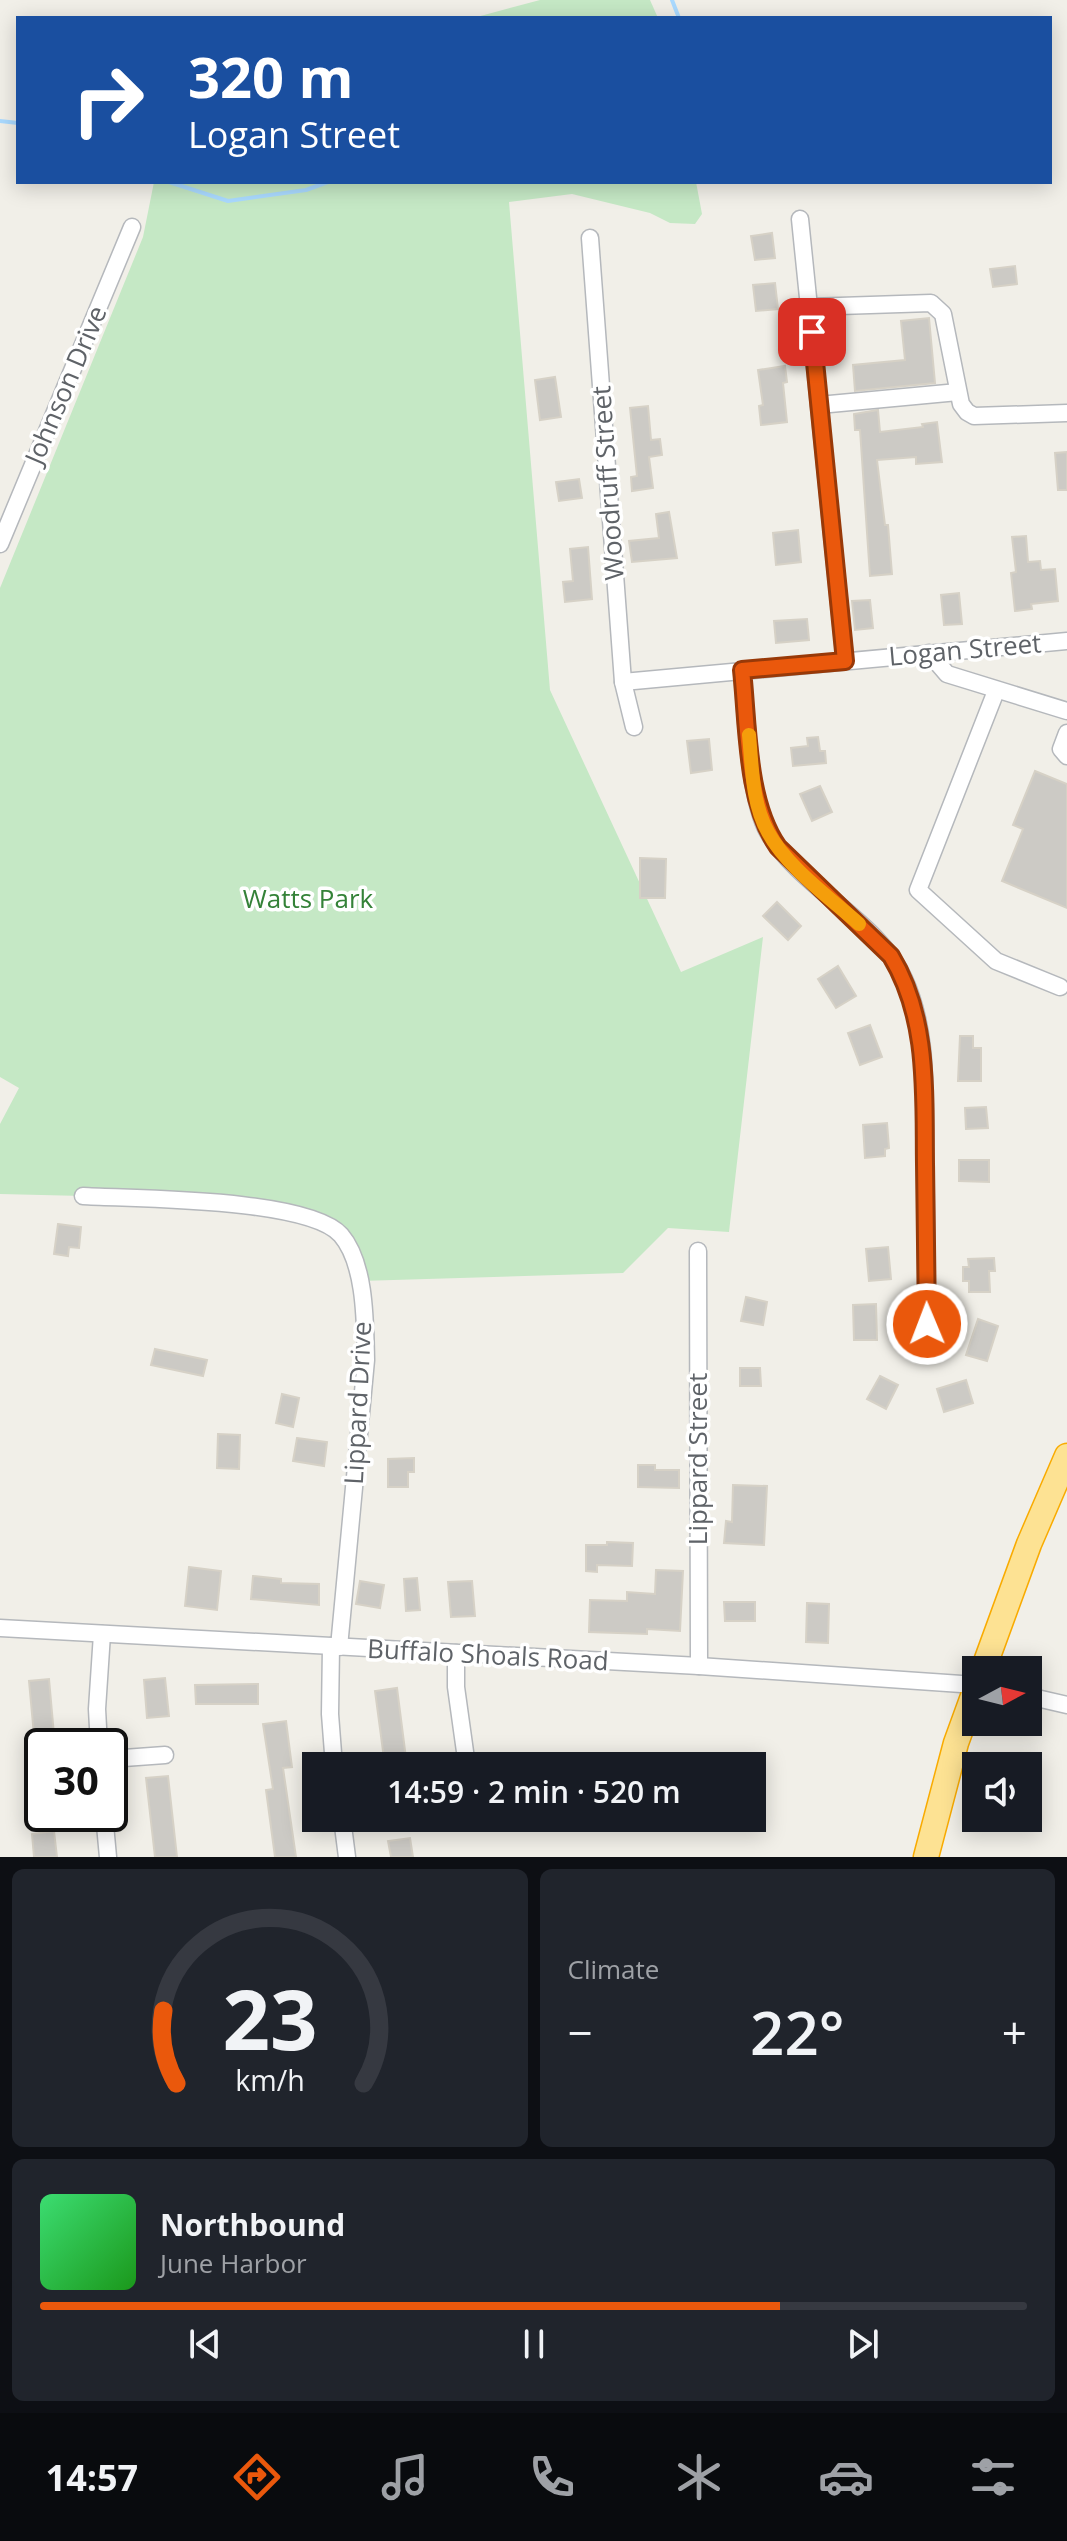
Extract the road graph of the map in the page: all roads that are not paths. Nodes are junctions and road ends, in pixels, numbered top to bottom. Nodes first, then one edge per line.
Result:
1 (800, 219) dead end
2 (132, 227) dead end
3 (590, 238) dead end
4 (809, 307) junction
5 (958, 392) junction
6 (819, 405) junction
7 (1067, 413) edge
8 (0, 544) edge
9 (1067, 641) edge
10 (929, 653) junction
11 (845, 661) junction
12 (742, 670) junction
13 (623, 682) junction
14 (996, 691) junction
15 (1067, 711) edge
16 (634, 727) dead end
17 (1067, 733) edge
18 (1067, 756) edge
19 (1060, 987) dead end
20 (83, 1196) dead end
21 (698, 1251) dead end
22 (927, 1324) dead end
23 (1067, 1456) edge
24 (0, 1628) edge
25 (102, 1634) junction
26 (335, 1647) junction
27 (456, 1653) junction
28 (988, 1656) edge
29 (699, 1666) junction
30 (962, 1685) edge
31 (1042, 1699) edge
32 (1067, 1705) edge
33 (962, 1726) edge
34 (98, 1728) edge
35 (333, 1752) edge
36 (465, 1752) edge
37 (165, 1755) dead end
38 (128, 1758) edge
39 (106, 1832) edge
40 (344, 1832) edge
41 (108, 1857) edge
42 (347, 1857) edge
43 (926, 1857) edge

1 - 4 street
2 - 8 street, Johnson Drive
3 - 13 street, Woodruff Street
4 - 5 street
4 - 6 street
5 - 6 street
5 - 7 street
6 - 11 street
9 - 10 street, Logan Street
10 - 11 street, Logan Street
10 - 14 street
11 - 12 street, Logan Street
12 - 13 street, Logan Street
12 - 22 street
13 - 16 street, Woodruff Street
14 - 15 street
14 - 19 street
17 - 18 street
20 - 26 street, Lippard Drive
21 - 29 street, Lippard Street
23 - 28 highway
24 - 25 street, Buffalo Shoals Road
25 - 26 street, Buffalo Shoals Road
25 - 34 street
26 - 27 street, Buffalo Shoals Road
26 - 35 street, Lippard Drive
27 - 29 street, Buffalo Shoals Road
27 - 36 street
29 - 30 street, Buffalo Shoals Road
31 - 32 street
33 - 43 highway
37 - 38 street
39 - 41 street
40 - 42 street

